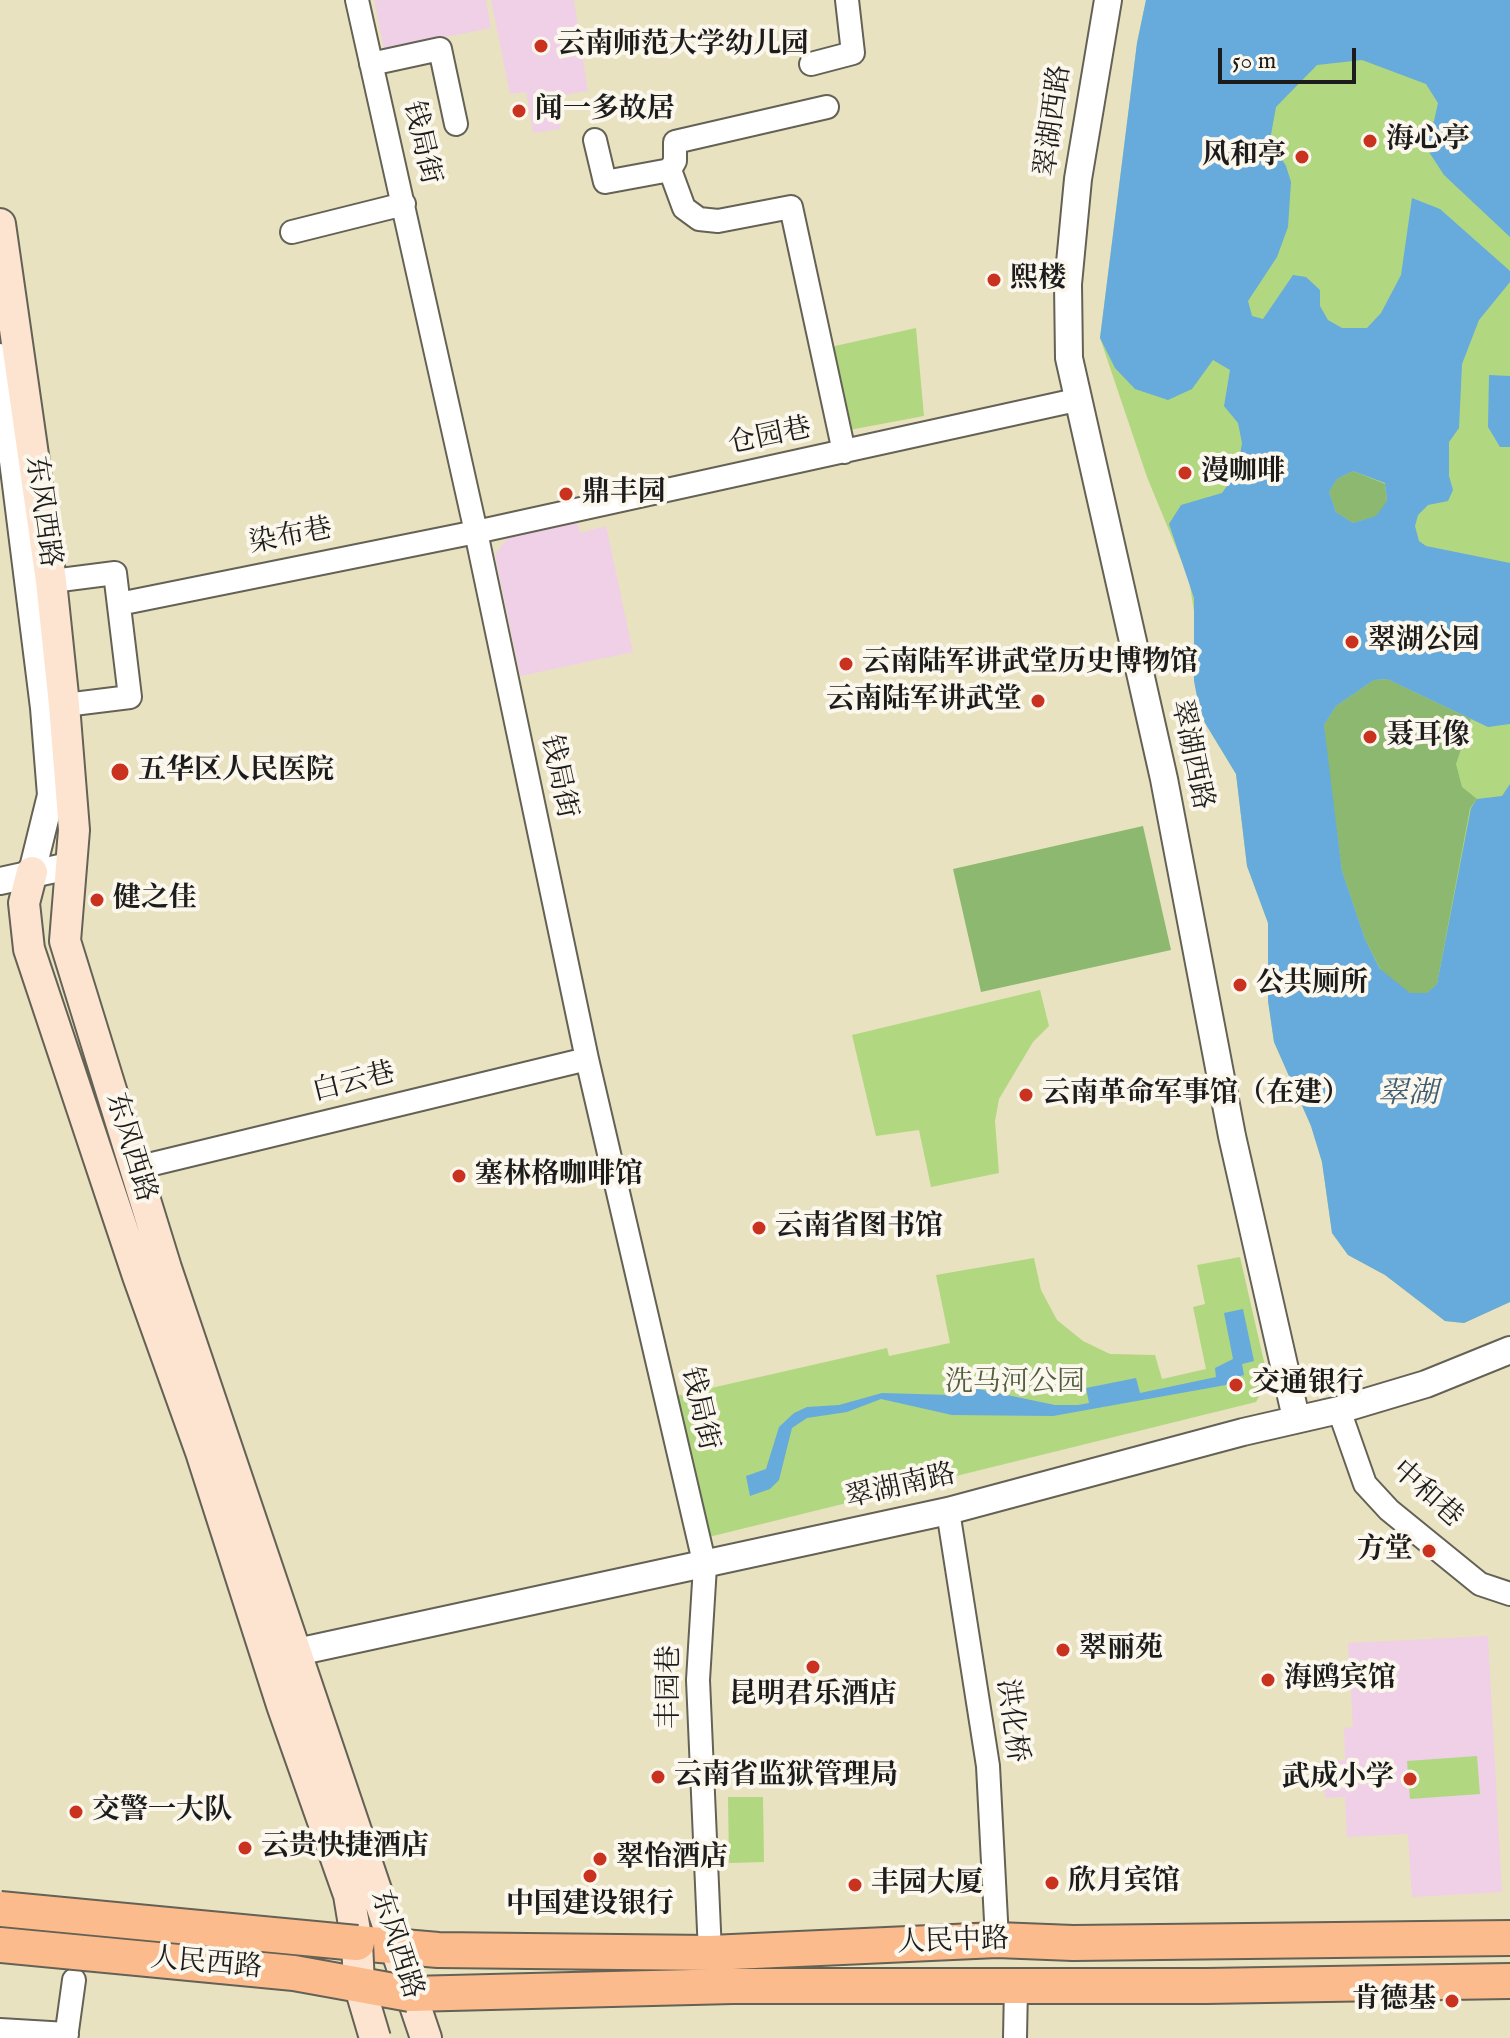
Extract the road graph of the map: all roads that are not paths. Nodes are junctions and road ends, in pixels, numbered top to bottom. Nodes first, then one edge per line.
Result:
1 (357, 0) edge
2 (847, 0) edge
3 (1108, 0) edge
4 (371, 64) junction
5 (811, 64) dead end
6 (827, 107) dead end
7 (456, 124) dead end
8 (595, 140) dead end
9 (670, 170) junction
10 (404, 204) junction
11 (0, 224) edge
12 (292, 232) dead end
13 (0, 357) edge
14 (1076, 400) junction
15 (844, 452) junction
16 (476, 532) junction
17 (40, 583) junction
18 (119, 604) junction
19 (54, 706) junction
20 (69, 866) junction
21 (32, 872) junction
22 (0, 881) edge
23 (587, 1059) junction
24 (136, 1168) junction
25 (1510, 1350) edge
26 (1339, 1410) junction
27 (1296, 1418) junction
28 (948, 1511) junction
29 (705, 1566) junction
30 (1510, 1594) edge
31 (297, 1652) junction
32 (0, 1909) edge
33 (1510, 1938) edge
34 (997, 1940) junction
35 (357, 1943) junction
36 (0, 1945) edge
37 (397, 1948) junction
38 (704, 1952) junction
39 (74, 1980) dead end
40 (1510, 1981) edge
41 (359, 1984) junction
42 (1016, 1986) junction
43 (410, 1994) junction
44 (0, 2030) edge
45 (66, 2036) edge
46 (375, 2038) edge
47 (426, 2038) edge
48 (1015, 2038) edge

1 - 4 street, 钱局街
2 - 5 street
3 - 14 street, 翠湖西路
4 - 7 street
4 - 10 street, 钱局街
6 - 9 street
8 - 9 street
9 - 15 street
10 - 12 street
10 - 16 street, 钱局街
11 - 17 main road, 东风西路
13 - 17 street, 东风西路
14 - 15 street, 仓园巷
14 - 27 street, 翠湖西路
15 - 16 street, 仓园巷
16 - 18 street, 染布巷
16 - 23 street, 钱局街
17 - 18 street
17 - 19 main road, 东风西路
18 - 19 street
19 - 20 main road, 东风西路
19 - 21 street, 东风西路
20 - 21 street
20 - 24 main road, 东风西路
21 - 22 street
21 - 35 main road, 东风西路
23 - 24 street, 白云巷
23 - 29 street, 钱局街
24 - 31 main road, 东风西路
25 - 26 street, 翠湖南路
26 - 27 street, 翠湖南路
26 - 30 street, 中和巷
27 - 28 street, 翠湖南路
28 - 29 street, 翠湖南路
28 - 34 street, 洪化桥
29 - 31 street, 翠湖南路
29 - 38 street, 丰园巷
31 - 37 main road, 东风西路
32 - 35 main road, 人民西路, bridge
33 - 34 main road, 人民中路
34 - 38 main road, 人民中路
35 - 37 main road, 人民西路
35 - 41 main road, 东风西路, bridge
36 - 41 main road, 人民西路, bridge
37 - 38 main road, 人民中路
37 - 43 main road, 东风西路
39 - 45 street
40 - 42 main road, 人民中路
41 - 43 main road, 人民西路, bridge
41 - 46 main road, 东风西路, bridge
42 - 43 main road, 人民中路
42 - 48 street
43 - 47 main road, 东风西路
44 - 45 street

